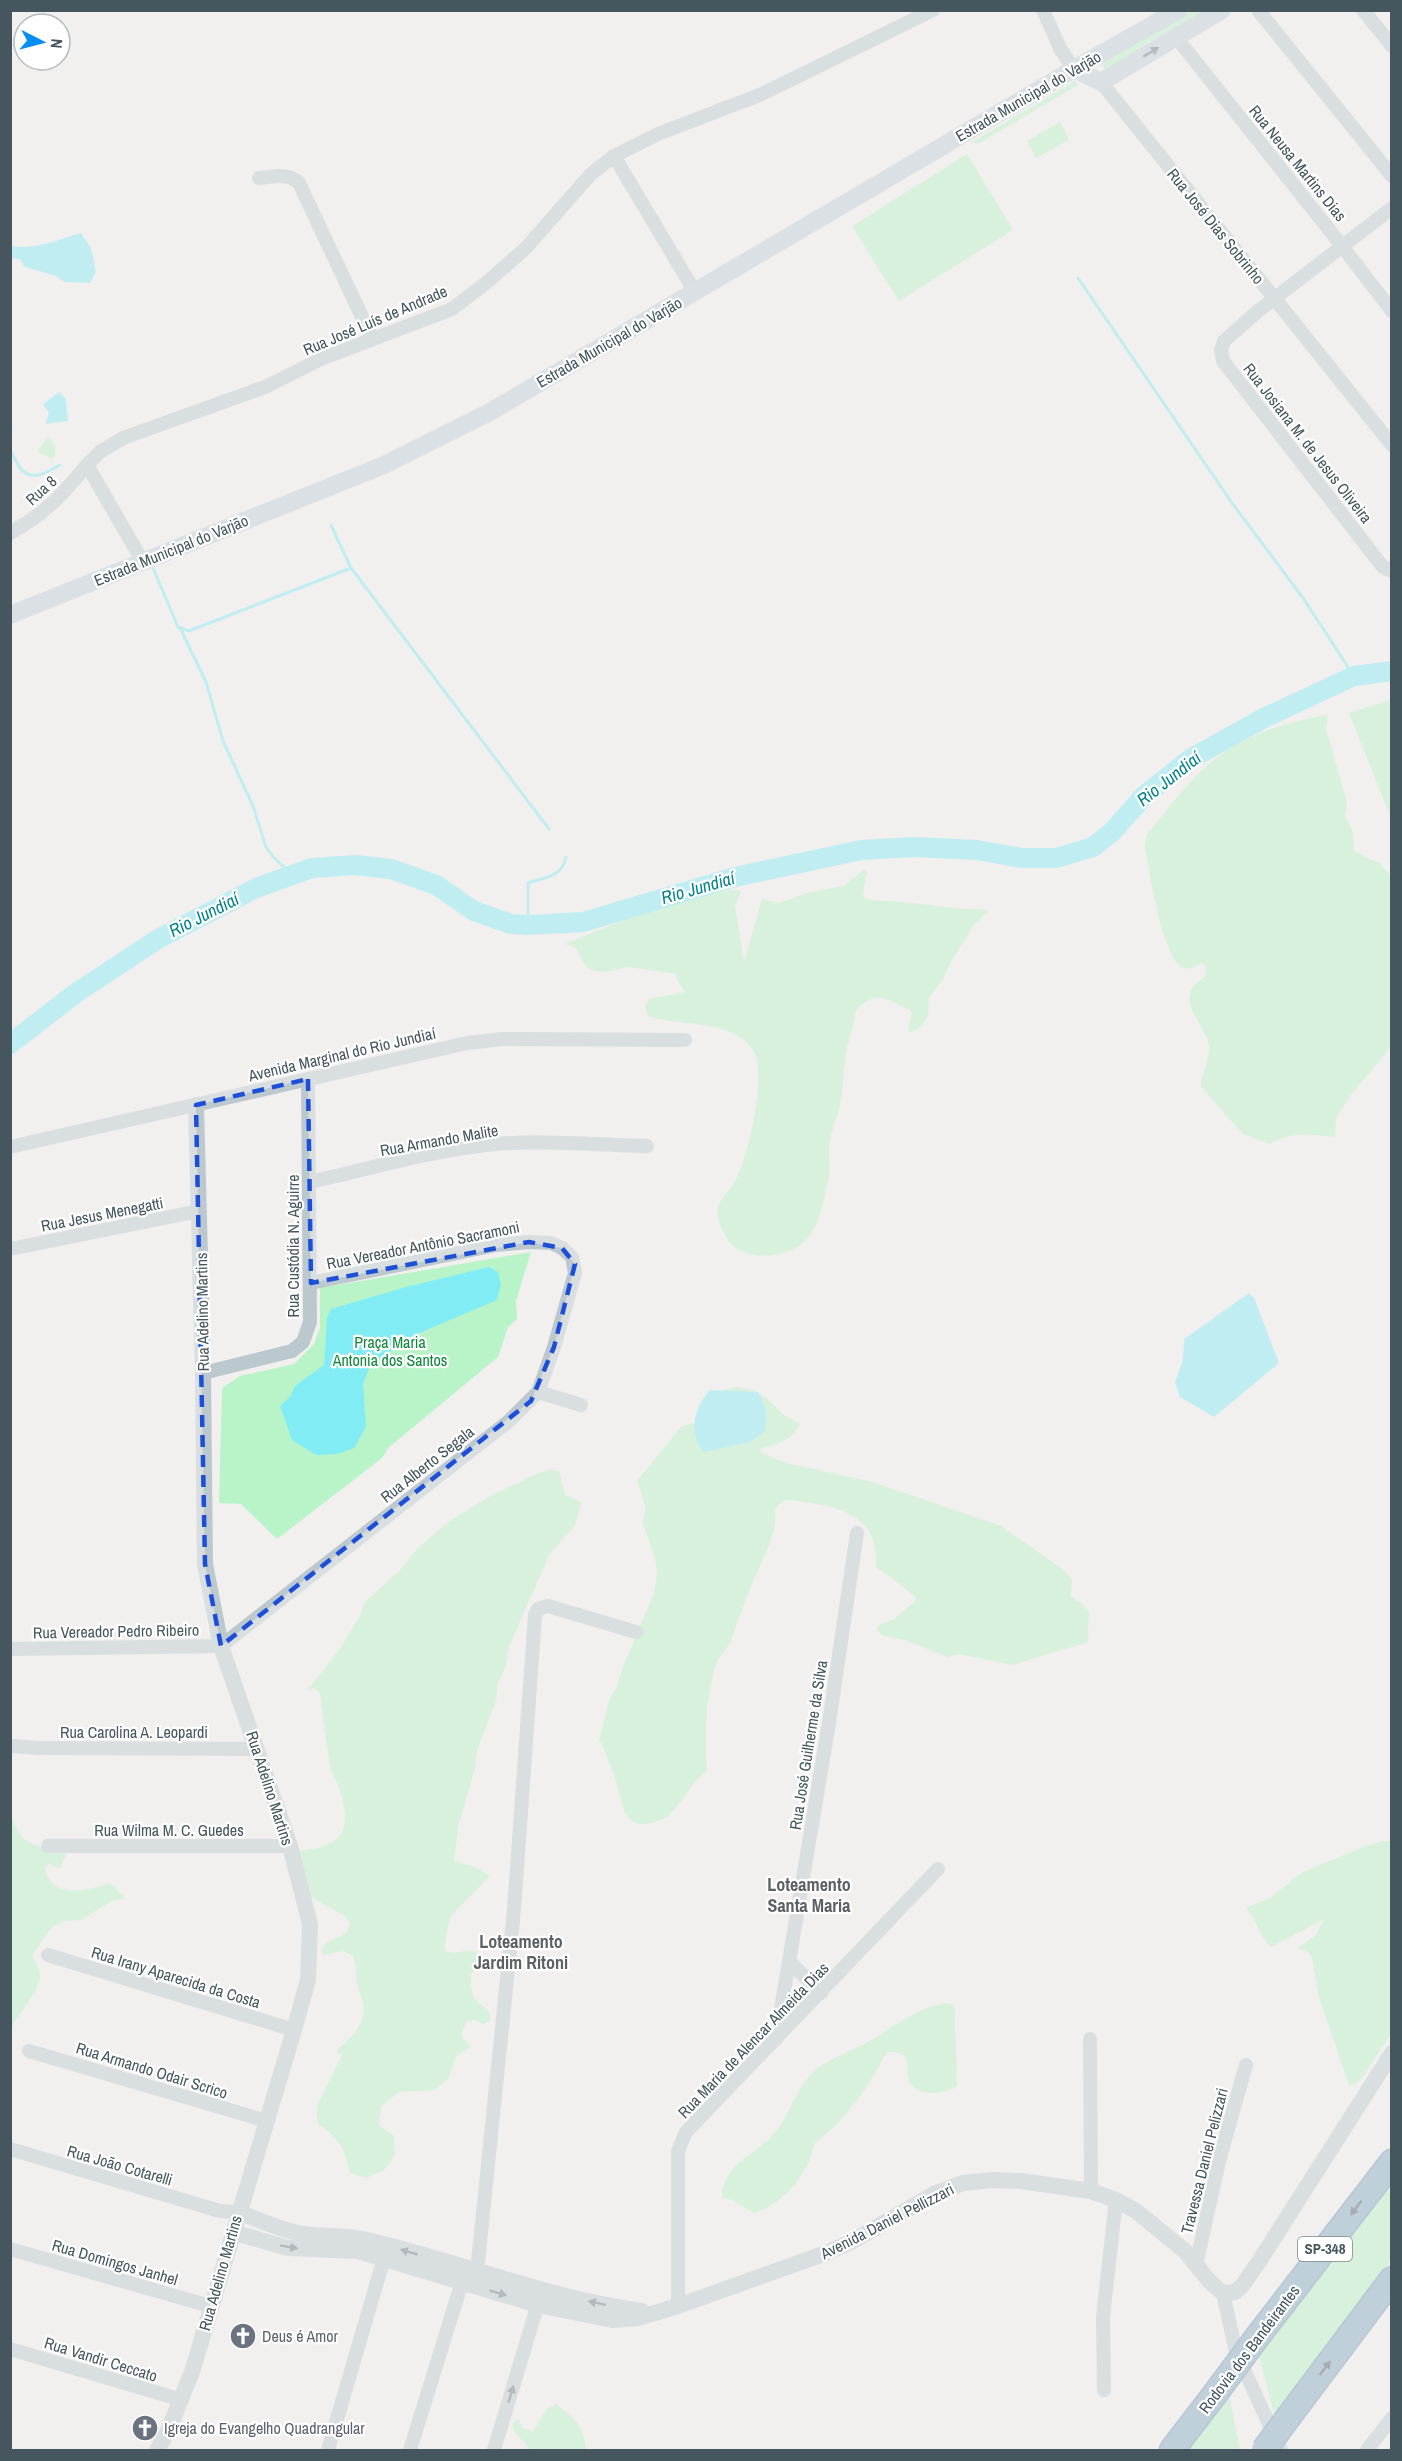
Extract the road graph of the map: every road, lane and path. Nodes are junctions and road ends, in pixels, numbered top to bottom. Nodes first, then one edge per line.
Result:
1 (933, 10) edge
2 (1043, 10) edge
3 (1179, 10) edge
4 (1222, 10) edge
5 (1258, 10) edge
6 (1363, 10) edge
7 (1176, 37) junction
8 (1392, 46) edge
9 (1074, 69) junction
10 (1101, 82) junction
11 (614, 156) junction
12 (1392, 176) edge
13 (259, 178) dead end
14 (1392, 208) edge
15 (1342, 246) junction
16 (695, 292) junction
17 (1275, 299) junction
18 (1392, 311) edge
19 (372, 338) junction
20 (1392, 446) edge
21 (87, 465) junction
22 (10, 533) edge
23 (143, 562) junction
24 (1391, 571) edge
25 (10, 615) edge
26 (685, 1040) dead end
27 (308, 1079) junction
28 (196, 1105) junction
29 (647, 1146) dead end
30 (10, 1147) edge
31 (310, 1182) junction
32 (199, 1211) junction
33 (10, 1249) edge
34 (572, 1257) joint
35 (311, 1283) junction
36 (203, 1373) junction
37 (538, 1392) junction
38 (581, 1405) dead end
39 (857, 1533) dead end
40 (636, 1632) dead end
41 (221, 1646) junction
42 (10, 1649) edge
43 (10, 1746) edge
44 (257, 1749) junction
45 (48, 1846) dead end
46 (290, 1846) junction
47 (938, 1869) dead end
48 (48, 1955) dead end
49 (789, 1961) junction
50 (821, 1993) junction
51 (294, 2030) junction
52 (776, 2039) junction
53 (1090, 2039) dead end
54 (29, 2051) dead end
55 (1392, 2053) edge
56 (1246, 2065) dead end
57 (267, 2121) junction
58 (10, 2150) edge
59 (1392, 2162) edge
60 (1091, 2191) junction
61 (1116, 2200) junction
62 (220, 2211) junction
63 (238, 2212) junction
64 (232, 2232) junction
65 (10, 2249) edge
66 (384, 2258) junction
67 (1196, 2265) junction
68 (477, 2272) junction
69 (1392, 2279) edge
70 (462, 2282) junction
71 (1223, 2293) junction
72 (540, 2297) junction
73 (210, 2306) junction
74 (678, 2306) junction
75 (10, 2349) edge
76 (1104, 2390) dead end
77 (182, 2400) junction
78 (1392, 2418) edge
79 (157, 2451) edge
80 (328, 2451) edge
81 (410, 2451) edge
82 (494, 2451) edge
83 (1172, 2451) edge
84 (1264, 2451) edge
85 (1281, 2451) edge
86 (1367, 2451) edge

1 - 11 street, Rua José Luís de Andrade
2 - 9 street
3 - 9 main road, Estrada Municipal do Varjão
4 - 7 main road
5 - 12 street
6 - 8 street
10 -> 7 main road
7 - 15 street, Rua Neusa Martins Dias
9 - 10 main road, Rua José Dias Sobrinho
9 - 16 main road, Estrada Municipal do Varjão
10 - 17 street, Rua José Dias Sobrinho
11 - 16 street
11 - 19 street, Rua José Luís de Andrade
13 - 19 street
14 - 15 street
15 - 17 street
15 - 18 street, Rua Neusa Martins Dias
16 - 23 main road, Estrada Municipal do Varjão
17 - 20 street, Rua José Dias Sobrinho
17 - 24 street, Rua Josiana M. de Jesus Oliveira
19 - 21 street, Rua José Luís de Andrade
21 - 22 street, Rua 8
21 - 23 street
23 - 25 main road, Estrada Municipal do Varjão
26 - 27 street, Avenida Marginal do Rio Jundiaí
27 - 28 street, Avenida Marginal do Rio Jundiaí
27 - 31 street, Rua Custódia N. Aguirre
28 - 30 street, Avenida Marginal do Rio Jundiaí
28 - 32 street, Rua Adelino Martins
29 - 31 street, Rua Armando Malite
31 - 35 street, Rua Custódia N. Aguirre
32 - 33 street, Rua Jesus Menegatti
32 - 36 street, Rua Adelino Martins
34 - 35 street, Rua Vereador Antônio Sacramoni
34 - 37 street, Rua Alberto Segala
35 - 36 street, Rua Custódia N. Aguirre
36 - 41 street, Rua Adelino Martins
37 - 38 street
37 - 41 street, Rua Alberto Segala
39 - 49 street, Rua José Guilherme da Silva
40 - 68 street
41 - 42 street, Rua Vereador Pedro Ribeiro
41 - 44 street, Rua Adelino Martins
43 - 44 street, Rua Carolina A. Leopardi
44 - 46 street, Rua Adelino Martins
45 - 46 street, Rua Wilma M. C. Guedes
46 - 51 street, Rua Adelino Martins
47 - 50 street, Rua Maria de Alencar Almeida Dias
48 - 51 street, Rua Irany Aparecida da Costa
49 - 50 street
49 - 52 street, Rua José Guilherme da Silva
50 - 52 street, Rua Maria de Alencar Almeida Dias
51 - 57 street, Rua Adelino Martins
52 - 74 street, Rua Maria de Alencar Almeida Dias
53 - 60 street
54 - 57 street, Rua Armando Odair Scrico
55 - 71 street
56 - 67 street, Travessa Daniel Pelizzari
57 - 63 street, Rua Adelino Martins
58 - 62 street, Rua João Cotarelli
59 -> 83 highway, Rodovia dos Bandeirantes / SP-348, bridge
60 - 61 street, Avenida Daniel Pellizzari
60 - 74 street, Avenida Daniel Pellizzari
61 - 67 street, Avenida Daniel Pellizzari
61 - 76 street
62 - 63 street, Rua João Cotarelli
62 - 64 street
63 - 64 street, Rua Adelino Martins
68 -> 63 street, Avenida Daniel Pellizzari
64 -> 66 street, Avenida Daniel Pellizzari
64 - 73 street, Rua Adelino Martins
65 - 73 street, Rua Domingos Janhel
66 - 70 street, Avenida Daniel Pellizzari
66 - 80 street
67 - 71 street, Avenida Daniel Pellizzari
68 - 72 street, Avenida Daniel Pellizzari
84 -> 69 highway, bridge
70 -> 72 street, Avenida Daniel Pellizzari
70 - 81 street
71 - 85 street
72 - 74 street, Avenida Daniel Pellizzari
82 -> 72 street
73 - 77 street, Rua Adelino Martins
75 - 77 street, Rua Vandir Ceccato
77 - 79 street, Rua Adelino Martins
78 - 86 street

